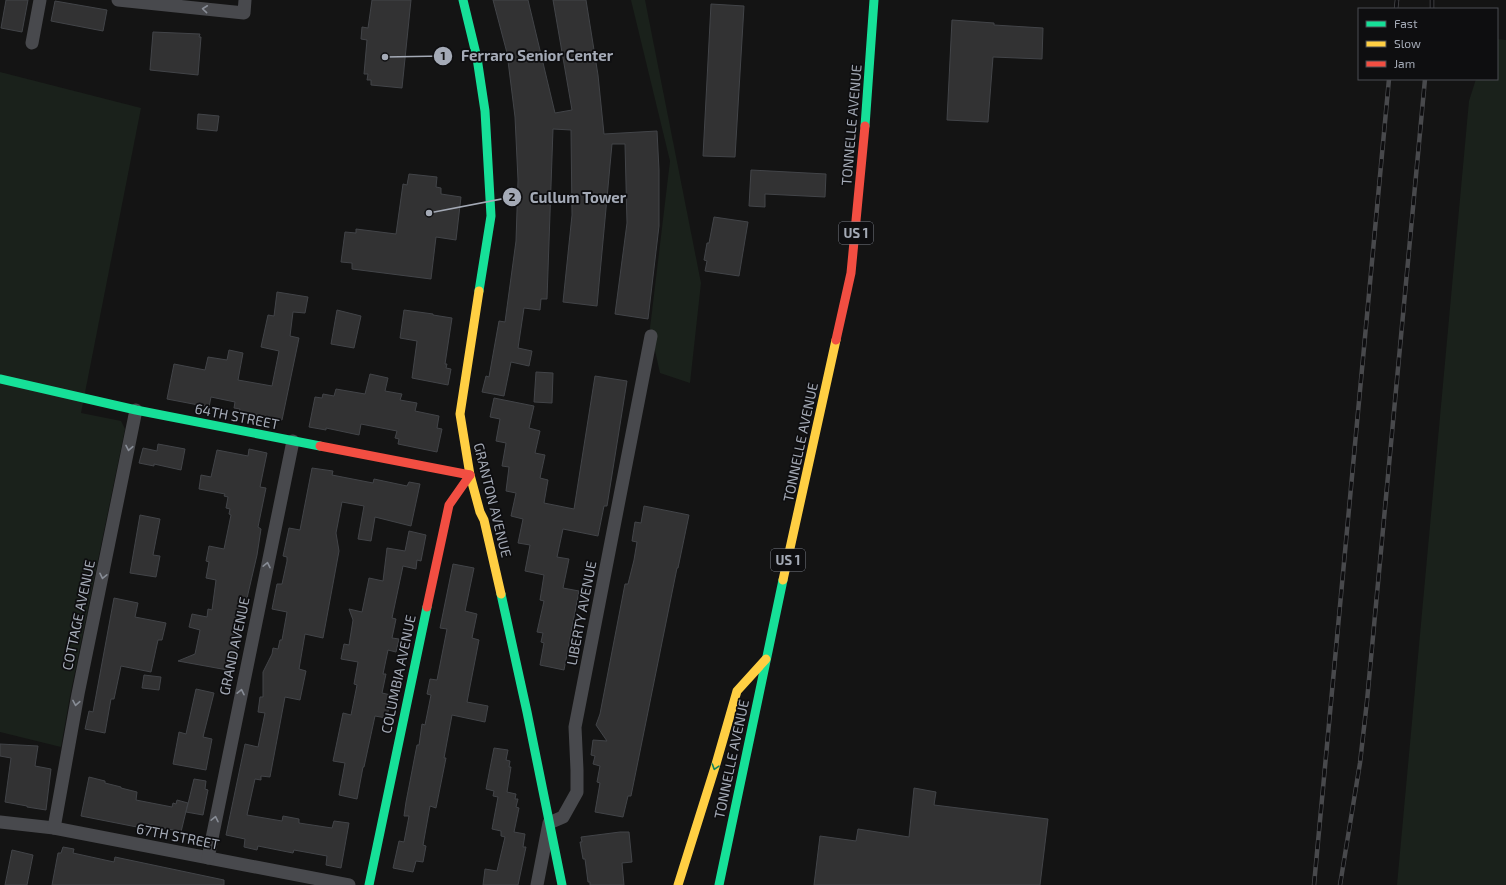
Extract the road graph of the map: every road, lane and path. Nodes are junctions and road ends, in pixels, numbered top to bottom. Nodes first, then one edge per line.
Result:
1 (40, 0) edge
2 (118, 0) edge
3 (245, 0) edge
4 (463, 0) edge
5 (874, 0) edge
6 (32, 43) dead end
7 (651, 336) dead end
8 (0, 379) edge
9 (136, 410) junction
10 (292, 441) junction
11 (470, 475) junction
12 (766, 659) junction
13 (0, 823) edge
14 (549, 823) junction
15 (54, 828) junction
16 (208, 858) junction
17 (349, 885) edge
18 (369, 885) edge
19 (537, 885) edge
20 (562, 885) edge
21 (678, 885) edge
22 (719, 885) edge

1 - 6 street
3 -> 2 street
4 - 11 street, GRANTON AVENUE
5 - 12 street, TONNELLE AVENUE / US 1
7 - 14 street, LIBERTY AVENUE
8 - 9 street, 64TH STREET
9 - 10 street, 64TH STREET
9 -> 15 street, COTTAGE AVENUE
10 - 11 street, 64TH STREET
16 -> 10 street, GRAND AVENUE
11 - 14 street, GRANTON AVENUE
11 - 18 street, COLUMBIA AVENUE
12 -> 21 street
12 - 22 street, TONNELLE AVENUE / US 1
13 - 15 street, 67TH STREET
14 - 19 street
14 - 20 street, GRANTON AVENUE
15 - 16 street, 67TH STREET
16 - 17 street, 67TH STREET

